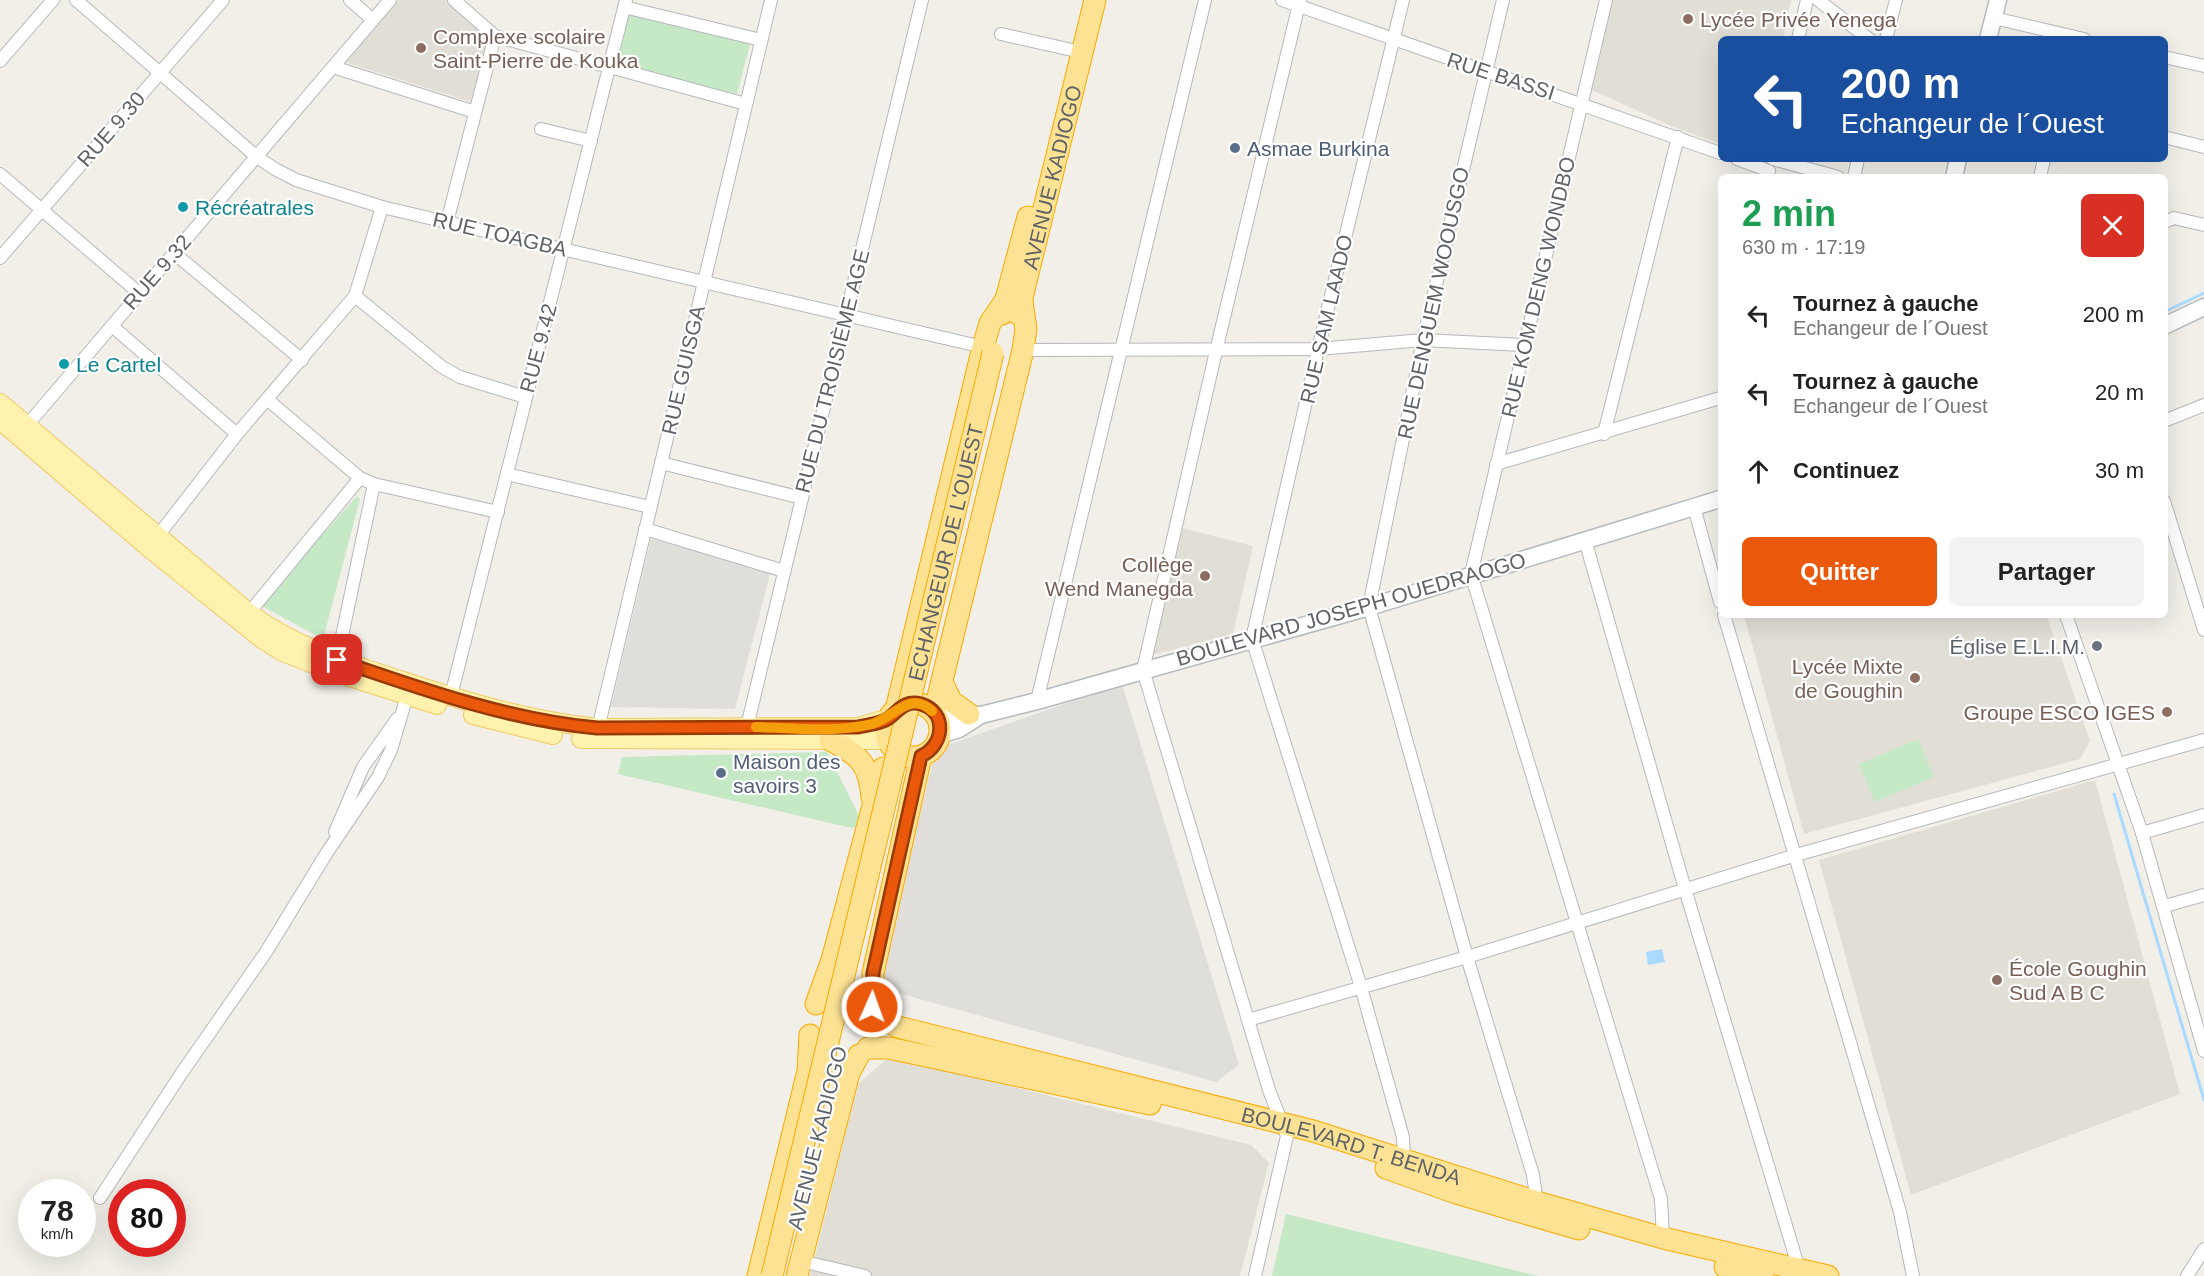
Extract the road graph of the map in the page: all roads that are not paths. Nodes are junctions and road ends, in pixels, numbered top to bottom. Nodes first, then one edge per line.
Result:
1 (53, 0) edge
2 (76, 0) edge
3 (222, 0) edge
4 (350, 0) edge
5 (390, 0) edge
6 (454, 0) edge
7 (771, 0) edge
8 (922, 0) edge
9 (1088, 0) edge
10 (1095, 0) edge
11 (1205, 0) edge
12 (1282, 0) edge
13 (1403, 0) edge
14 (1503, 0) edge
15 (1606, 0) edge
16 (1807, 0) edge
17 (1818, 0) edge
18 (1896, 0) edge
19 (1998, 0) edge
20 (625, 3) edge
21 (1299, 3) edge
22 (1994, 18) junction
23 (373, 20) junction
24 (1002, 34) dead end
25 (495, 36) junction
26 (1799, 36) edge
27 (1865, 36) edge
28 (1888, 36) edge
29 (1989, 36) edge
30 (2068, 36) edge
31 (761, 40) junction
32 (1393, 40) junction
33 (1072, 50) junction
34 (2168, 58) edge
35 (0, 61) edge
36 (2204, 66) edge
37 (333, 67) junction
38 (609, 68) junction
39 (1485, 70) junction
40 (160, 73) junction
41 (1581, 102) junction
42 (746, 104) junction
43 (476, 112) junction
44 (542, 129) dead end
45 (1678, 137) junction
46 (2168, 138) edge
47 (591, 141) junction
48 (2204, 147) edge
49 (1718, 152) edge
50 (257, 157) junction
51 (1751, 162) edge
52 (1770, 166) edge
53 (0, 174) edge
54 (1819, 174) edge
55 (382, 207) junction
56 (41, 209) junction
57 (2168, 218) edge
58 (447, 222) junction
59 (2204, 225) edge
60 (564, 249) junction
61 (174, 253) junction
62 (0, 258) edge
63 (704, 282) junction
64 (139, 293) junction
65 (355, 296) junction
66 (1014, 301) junction
67 (2204, 307) edge
68 (846, 315) junction
69 (2168, 324) edge
70 (112, 326) junction
71 (1423, 340) junction
72 (1523, 345) junction
73 (1318, 349) junction
74 (1120, 350) junction
75 (1002, 351) junction
76 (1216, 351) junction
77 (302, 360) junction
78 (525, 397) junction
79 (1718, 399) edge
80 (268, 400) junction
81 (0, 403) edge
82 (2204, 405) edge
83 (2168, 419) edge
84 (0, 420) edge
85 (23, 430) junction
86 (237, 434) junction
87 (1604, 434) junction
88 (661, 463) junction
89 (1496, 464) junction
90 (507, 474) junction
91 (360, 478) junction
92 (374, 484) junction
93 (802, 498) junction
94 (1718, 501) edge
95 (650, 507) junction
96 (1694, 507) junction
97 (498, 512) junction
98 (2168, 514) edge
99 (645, 529) junction
100 (157, 537) junction
101 (1585, 540) junction
102 (784, 571) junction
103 (1471, 574) junction
104 (1718, 595) edge
105 (1369, 607) junction
106 (249, 613) junction
107 (1725, 618) edge
108 (2067, 618) edge
109 (2204, 630) edge
110 (1252, 639) junction
111 (337, 660) junction
112 (1143, 670) junction
113 (942, 682) junction
114 (451, 696) junction
115 (1036, 701) junction
116 (404, 705) junction
117 (892, 714) junction
118 (975, 714) junction
119 (932, 722) junction
120 (597, 734) junction
121 (745, 734) junction
122 (830, 740) junction
123 (2204, 741) edge
124 (889, 742) junction
125 (921, 756) junction
126 (2118, 764) junction
127 (873, 809) junction
128 (2204, 815) edge
129 (2142, 833) junction
130 (326, 854) junction
131 (1796, 855) junction
132 (1685, 889) junction
133 (2204, 895) edge
134 (2165, 906) junction
135 (1578, 921) junction
136 (1467, 957) junction
137 (1361, 987) junction
138 (816, 1004) junction
139 (874, 1010) junction
140 (1248, 1020) junction
141 (810, 1035) junction
142 (2204, 1051) edge
143 (863, 1052) junction
144 (1284, 1130) junction
145 (1404, 1160) junction
146 (100, 1198) dead end
147 (1537, 1202) junction
148 (1663, 1238) junction
149 (2204, 1249) edge
150 (800, 1268) edge
151 (1799, 1269) junction
152 (758, 1276) edge
153 (772, 1276) edge
154 (784, 1276) edge
155 (865, 1276) edge
156 (1255, 1276) edge
157 (1763, 1276) edge
158 (1828, 1276) edge
159 (1913, 1276) edge
160 (2187, 1276) edge

1 - 35 street
2 - 40 street, RUE TOAGBA
3 - 40 street, RUE 9.30
4 - 23 street
5 - 23 street, RUE 9.32
6 - 25 street
7 - 31 street, RUE GUISGA
8 - 68 street, RUE DU TROISIÈME AGE
9 - 33 highway, AVENUE KADIOGO
10 - 66 highway, AVENUE KADIOGO
11 - 74 street
12 - 21 street, RUE BASSI
13 - 32 street, RUE SAM LAADO
14 - 39 street, RUE DENGUEM WOOUSGO
15 - 41 street, RUE KOM DENG WONDBO
16 - 26 street
17 - 27 street
18 - 28 street
19 - 22 street
20 - 31 street
20 - 38 street, RUE 9.42
21 - 32 street, RUE BASSI
21 - 76 street
22 - 29 street
22 - 30 street
23 - 37 street, RUE 9.32
24 - 33 street
25 - 38 street
25 - 43 street
31 - 42 street, RUE GUISGA
32 - 39 street, RUE BASSI
32 - 73 street, RUE SAM LAADO
33 - 66 highway, AVENUE KADIOGO
34 - 36 street
37 - 43 street
37 - 50 street, RUE 9.32
38 - 42 street
38 - 47 street, RUE 9.42
39 - 41 street, RUE BASSI
39 - 71 street, RUE DENGUEM WOOUSGO
40 - 50 street, RUE TOAGBA
40 - 56 street, RUE 9.30
41 - 45 street, RUE BASSI
41 - 72 street, RUE KOM DENG WONDBO
42 - 63 street, RUE GUISGA
43 - 58 street
44 - 47 street
45 - 49 street, RUE BASSI
45 - 87 street
46 - 48 street
47 - 60 street, RUE 9.42
50 - 55 street, RUE TOAGBA
50 - 61 street, RUE 9.32
51 - 52 street
52 - 54 street
53 - 56 street
55 - 58 street, RUE TOAGBA
55 - 65 street
56 - 62 street, RUE 9.30
56 - 64 street
57 - 59 street
58 - 60 street, RUE TOAGBA
60 - 63 street, RUE TOAGBA
60 - 78 street, RUE 9.42
61 - 64 street, RUE 9.32
61 - 77 street
63 - 68 street, RUE TOAGBA
63 - 88 street, RUE GUISGA
64 - 70 street, RUE 9.32
65 - 77 street
65 - 78 street
66 - 75 highway, AVENUE KADIOGO
66 - 75 highway
67 - 69 street
68 - 75 street, RUE TOAGBA
68 - 93 street, RUE DU TROISIÈME AGE
70 - 85 street, RUE 9.32
70 - 86 street
71 - 72 street, RUE TOAGBA
71 - 73 street, RUE TOAGBA
71 - 105 street, RUE DENGUEM WOOUSGO
72 - 89 street, RUE KOM DENG WONDBO
73 - 76 street, RUE TOAGBA
73 - 110 street, RUE SAM LAADO
74 - 75 street, RUE TOAGBA
74 - 76 street, RUE TOAGBA
74 - 115 street
75 - 113 highway
75 - 117 highway
75 - 119 highway, ECHANGEUR DE L'OUEST
75 - 153 highway, ECHANGEUR DE L'OUEST, bridge
76 - 112 street
77 - 80 street
78 - 90 street, RUE 9.42
79 - 87 street
80 - 86 street
80 - 91 street
81 - 85 main road
82 - 83 street
84 - 85 main road
85 - 100 main road
85 - 116 main road
86 - 100 street
87 - 89 street
88 - 93 street
88 - 95 street, RUE GUISGA
89 - 103 street, RUE KOM DENG WONDBO
90 - 95 street
90 - 97 street, RUE 9.42
91 - 92 street
91 - 106 street
92 - 97 street
92 - 111 street
93 - 102 street, RUE DU TROISIÈME AGE
94 - 96 street, BOULEVARD JOSEPH OUEDRAOGO
95 - 99 street, RUE GUISGA
96 - 101 street, BOULEVARD JOSEPH OUEDRAOGO
96 - 104 street
97 - 114 street, RUE 9.42
98 - 109 street
99 - 102 street
99 - 120 street, RUE GUISGA
100 - 106 main road
101 - 103 street, BOULEVARD JOSEPH OUEDRAOGO
101 - 132 street
102 - 121 street, RUE DU TROISIÈME AGE
103 - 105 street, BOULEVARD JOSEPH OUEDRAOGO
103 - 135 street
105 - 110 street, BOULEVARD JOSEPH OUEDRAOGO
105 - 136 street
106 - 111 main road
107 - 131 street
108 - 126 street
110 - 112 street, BOULEVARD JOSEPH OUEDRAOGO
110 - 137 street
111 - 114 main road
112 - 115 street, BOULEVARD JOSEPH OUEDRAOGO
112 - 140 street
113 - 118 highway
113 - 119 highway
114 - 120 main road
115 - 118 street, BOULEVARD JOSEPH OUEDRAOGO
116 - 120 main road
116 - 130 street
116 - 130 street
117 - 119 highway
117 - 121 main road
117 - 124 highway
118 - 119 street, BOULEVARD JOSEPH OUEDRAOGO
119 - 125 highway
119 - 154 highway, AVENUE KADIOGO
120 - 121 main road
121 - 122 main road
122 - 124 main road
122 - 127 highway
123 - 126 street
124 - 125 highway
124 - 127 highway
125 - 139 highway
126 - 129 street
126 - 131 street
127 - 138 highway
128 - 129 street
129 - 134 street
130 - 146 street
131 - 132 street
131 - 159 street
132 - 135 street
132 - 151 street
133 - 134 street
134 - 142 street
135 - 136 street
135 - 148 street
136 - 137 street
136 - 147 street
137 - 140 street
137 - 145 street
138 - 139 highway
138 - 141 highway
139 - 143 highway
139 - 144 highway, BOULEVARD T. BENDA
140 - 144 street
141 - 143 highway
141 - 152 highway
143 - 144 highway, BOULEVARD T. BENDA
143 - 150 highway
144 - 145 highway, BOULEVARD T. BENDA
144 - 156 street
144 - 157 highway, BOULEVARD T. BENDA
145 - 147 highway, BOULEVARD T. BENDA
147 - 148 highway, BOULEVARD T. BENDA
148 - 151 highway, BOULEVARD T. BENDA
149 - 160 street
150 - 155 street
151 - 158 highway, BOULEVARD T. BENDA

